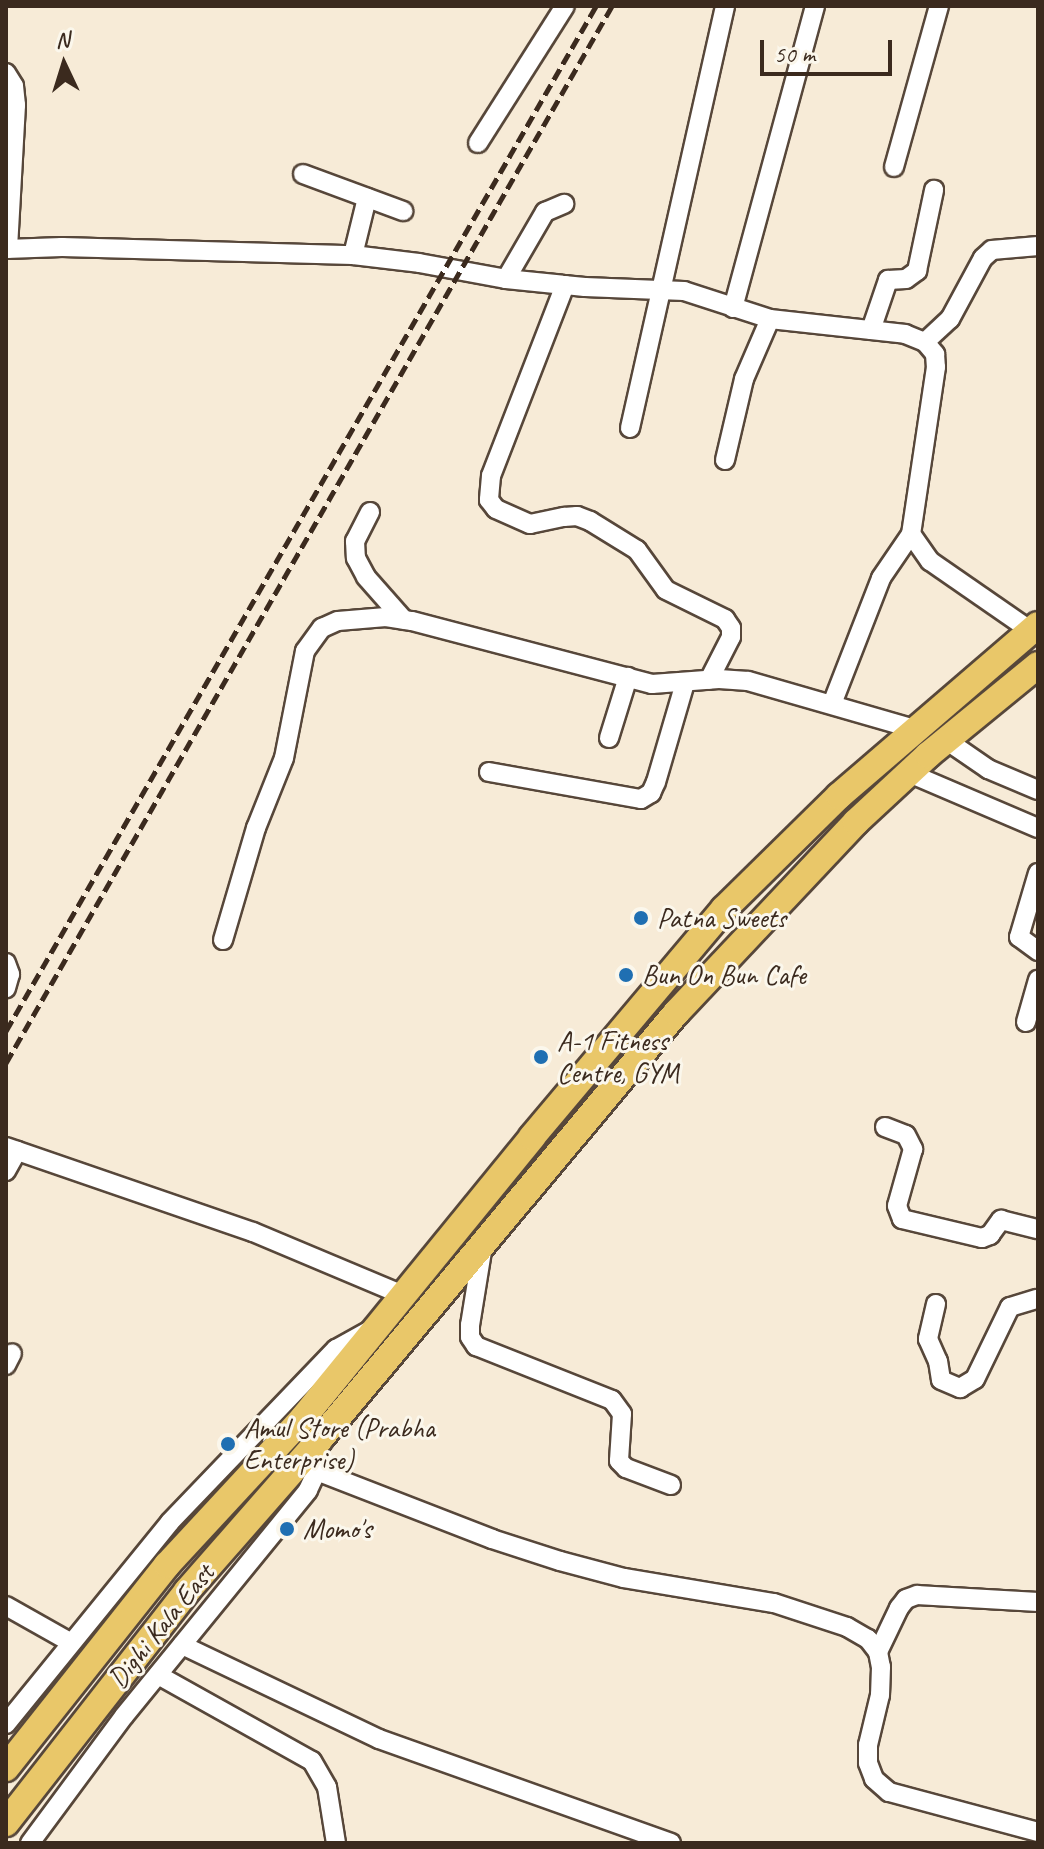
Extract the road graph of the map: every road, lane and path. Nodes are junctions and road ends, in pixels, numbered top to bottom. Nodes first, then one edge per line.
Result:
1 (725, 6) edge
2 (815, 6) edge
3 (939, 6) edge
4 (560, 9) edge
5 (6, 73) edge
6 (478, 143) dead end
7 (894, 167) dead end
8 (303, 174) dead end
9 (934, 190) dead end
10 (367, 198) junction
11 (564, 204) dead end
12 (403, 211) dead end
13 (1038, 246) edge
14 (7, 249) edge
15 (353, 255) junction
16 (506, 279) junction
17 (565, 285) junction
18 (662, 290) junction
19 (733, 308) junction
20 (770, 319) junction
21 (871, 330) junction
22 (925, 342) junction
23 (630, 428) dead end
24 (725, 460) dead end
25 (370, 512) dead end
26 (911, 534) junction
27 (404, 620) junction
28 (1034, 628) edge
29 (1038, 665) edge
30 (628, 677) junction
31 (709, 680) junction
32 (685, 683) junction
33 (832, 704) junction
34 (914, 729) junction
35 (609, 738) dead end
36 (946, 740) junction
37 (489, 772) dead end
38 (909, 773) junction
39 (1038, 790) edge
40 (1038, 828) edge
41 (1038, 873) edge
42 (223, 940) dead end
43 (1038, 951) edge
44 (6, 963) edge
45 (1038, 980) edge
46 (6, 988) edge
47 (1026, 1022) dead end
48 (885, 1127) dead end
49 (12, 1149) edge
50 (6, 1171) edge
51 (1038, 1229) edge
52 (483, 1245) junction
53 (1038, 1279) edge
54 (403, 1295) junction
55 (1038, 1299) edge
56 (936, 1304) dead end
57 (377, 1327) junction
58 (319, 1440) junction
59 (317, 1471) junction
60 (671, 1485) dead end
61 (1038, 1602) edge
62 (6, 1606) edge
63 (70, 1642) junction
64 (182, 1645) junction
65 (878, 1652) junction
66 (158, 1675) junction
67 (6, 1724) edge
68 (6, 1768) edge
69 (6, 1823) edge
70 (1038, 1832) edge
71 (30, 1843) edge
72 (336, 1843) edge
73 (671, 1843) edge

1 - 18 street
2 - 19 street
3 - 7 street
4 - 6 street
5 - 14 street
8 - 10 street
9 - 21 street
10 - 12 street
10 - 15 street
11 - 16 street
13 - 22 street
14 - 15 street
15 - 16 street
16 - 17 street
17 - 18 street
17 - 31 street
18 - 19 street
18 - 23 street
19 - 20 street
20 - 21 street
20 - 24 street
21 - 22 street
22 - 26 street
25 - 27 street
26 - 28 street
26 - 33 street
27 - 30 street
27 - 42 street
28 - 34 highway
29 - 36 highway
30 - 32 street
30 - 35 street
31 - 32 street
31 - 33 street
32 - 37 street
33 - 34 street
34 - 54 highway
36 - 38 highway
36 - 39 street
38 - 40 street
38 - 52 highway
41 - 43 street
44 - 46 street
45 - 47 street
48 - 51 street
49 - 50 street
49 - 54 street
52 - 58 highway
52 - 60 street
53 - 55 street
54 - 57 highway
55 - 56 street
57 - 63 street
57 - 68 highway
58 - 59 street, Dighi Kala East
58 - 69 highway
59 - 64 street, Dighi Kala East
59 - 65 street
61 - 65 street
62 - 63 street
63 - 67 street
64 - 66 street, Dighi Kala East
64 - 73 street
65 - 70 street
66 - 71 street, Dighi Kala East
66 - 72 street

